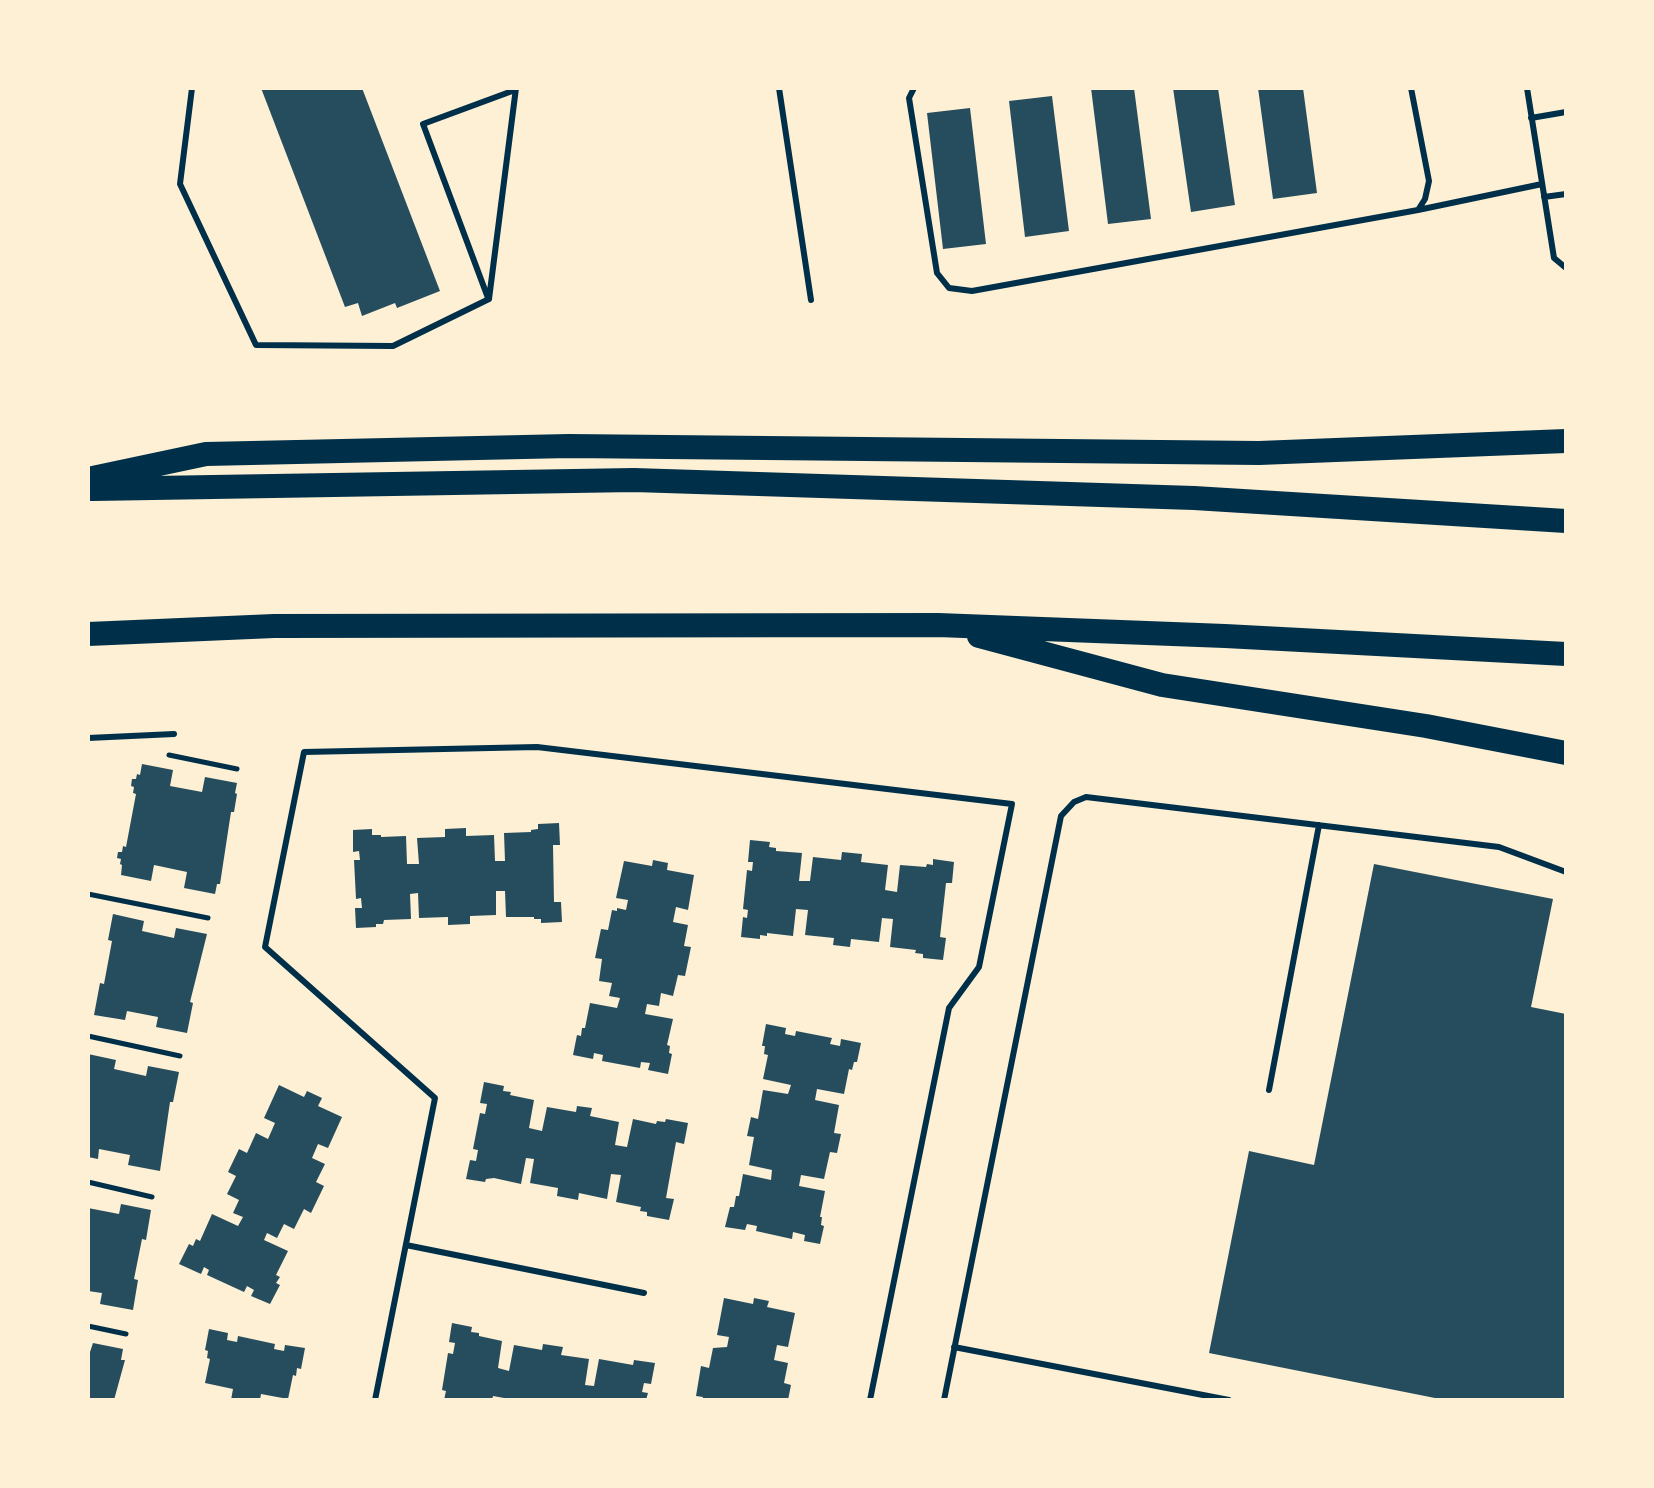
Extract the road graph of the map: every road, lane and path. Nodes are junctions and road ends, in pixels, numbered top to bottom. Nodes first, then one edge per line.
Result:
1 (192, 88) edge
2 (779, 88) edge
3 (914, 88) edge
4 (1411, 88) edge
5 (1527, 88) edge
6 (516, 89) edge
7 (1566, 112) edge
8 (1531, 118) junction
9 (1542, 184) junction
10 (1566, 194) edge
11 (1544, 197) junction
12 (1418, 210) junction
13 (1566, 268) edge
14 (489, 299) junction
15 (811, 300) dead end
16 (1566, 441) edge
17 (88, 479) edge
18 (88, 489) edge
19 (1566, 521) edge
20 (938, 625) junction
21 (88, 634) edge
22 (1566, 654) edge
23 (174, 734) dead end
24 (145, 735) junction
25 (88, 738) edge
26 (1566, 753) edge
27 (237, 769) dead end
28 (1319, 825) junction
29 (1566, 872) edge
30 (88, 894) edge
31 (208, 918) dead end
32 (88, 1036) edge
33 (180, 1056) dead end
34 (1269, 1090) dead end
35 (88, 1182) edge
36 (152, 1197) dead end
37 (406, 1245) junction
38 (644, 1293) dead end
39 (88, 1326) edge
40 (126, 1334) dead end
41 (954, 1347) junction
42 (1204, 1398) edge
43 (375, 1400) edge
44 (870, 1400) edge
45 (944, 1400) edge
46 (1229, 1400) edge

1 - 14 lane
2 - 15 lane
3 - 12 lane
4 - 12 lane
5 - 8 lane
6 - 14 lane
6 - 14 lane
7 - 8 lane
8 - 9 lane
9 - 11 lane
9 - 12 lane
10 - 11 lane
11 - 13 lane
16 - 17 highway
18 - 19 highway
20 - 21 highway
20 - 22 highway
20 - 26 highway
23 - 24 lane
24 - 25 lane
24 - 27 path
28 - 29 lane
28 - 34 lane
28 - 41 lane
30 - 31 path
32 - 33 path
35 - 36 path
37 - 38 lane
37 - 43 lane
37 - 44 lane
39 - 40 path
41 - 42 lane
41 - 45 lane
42 - 46 lane

